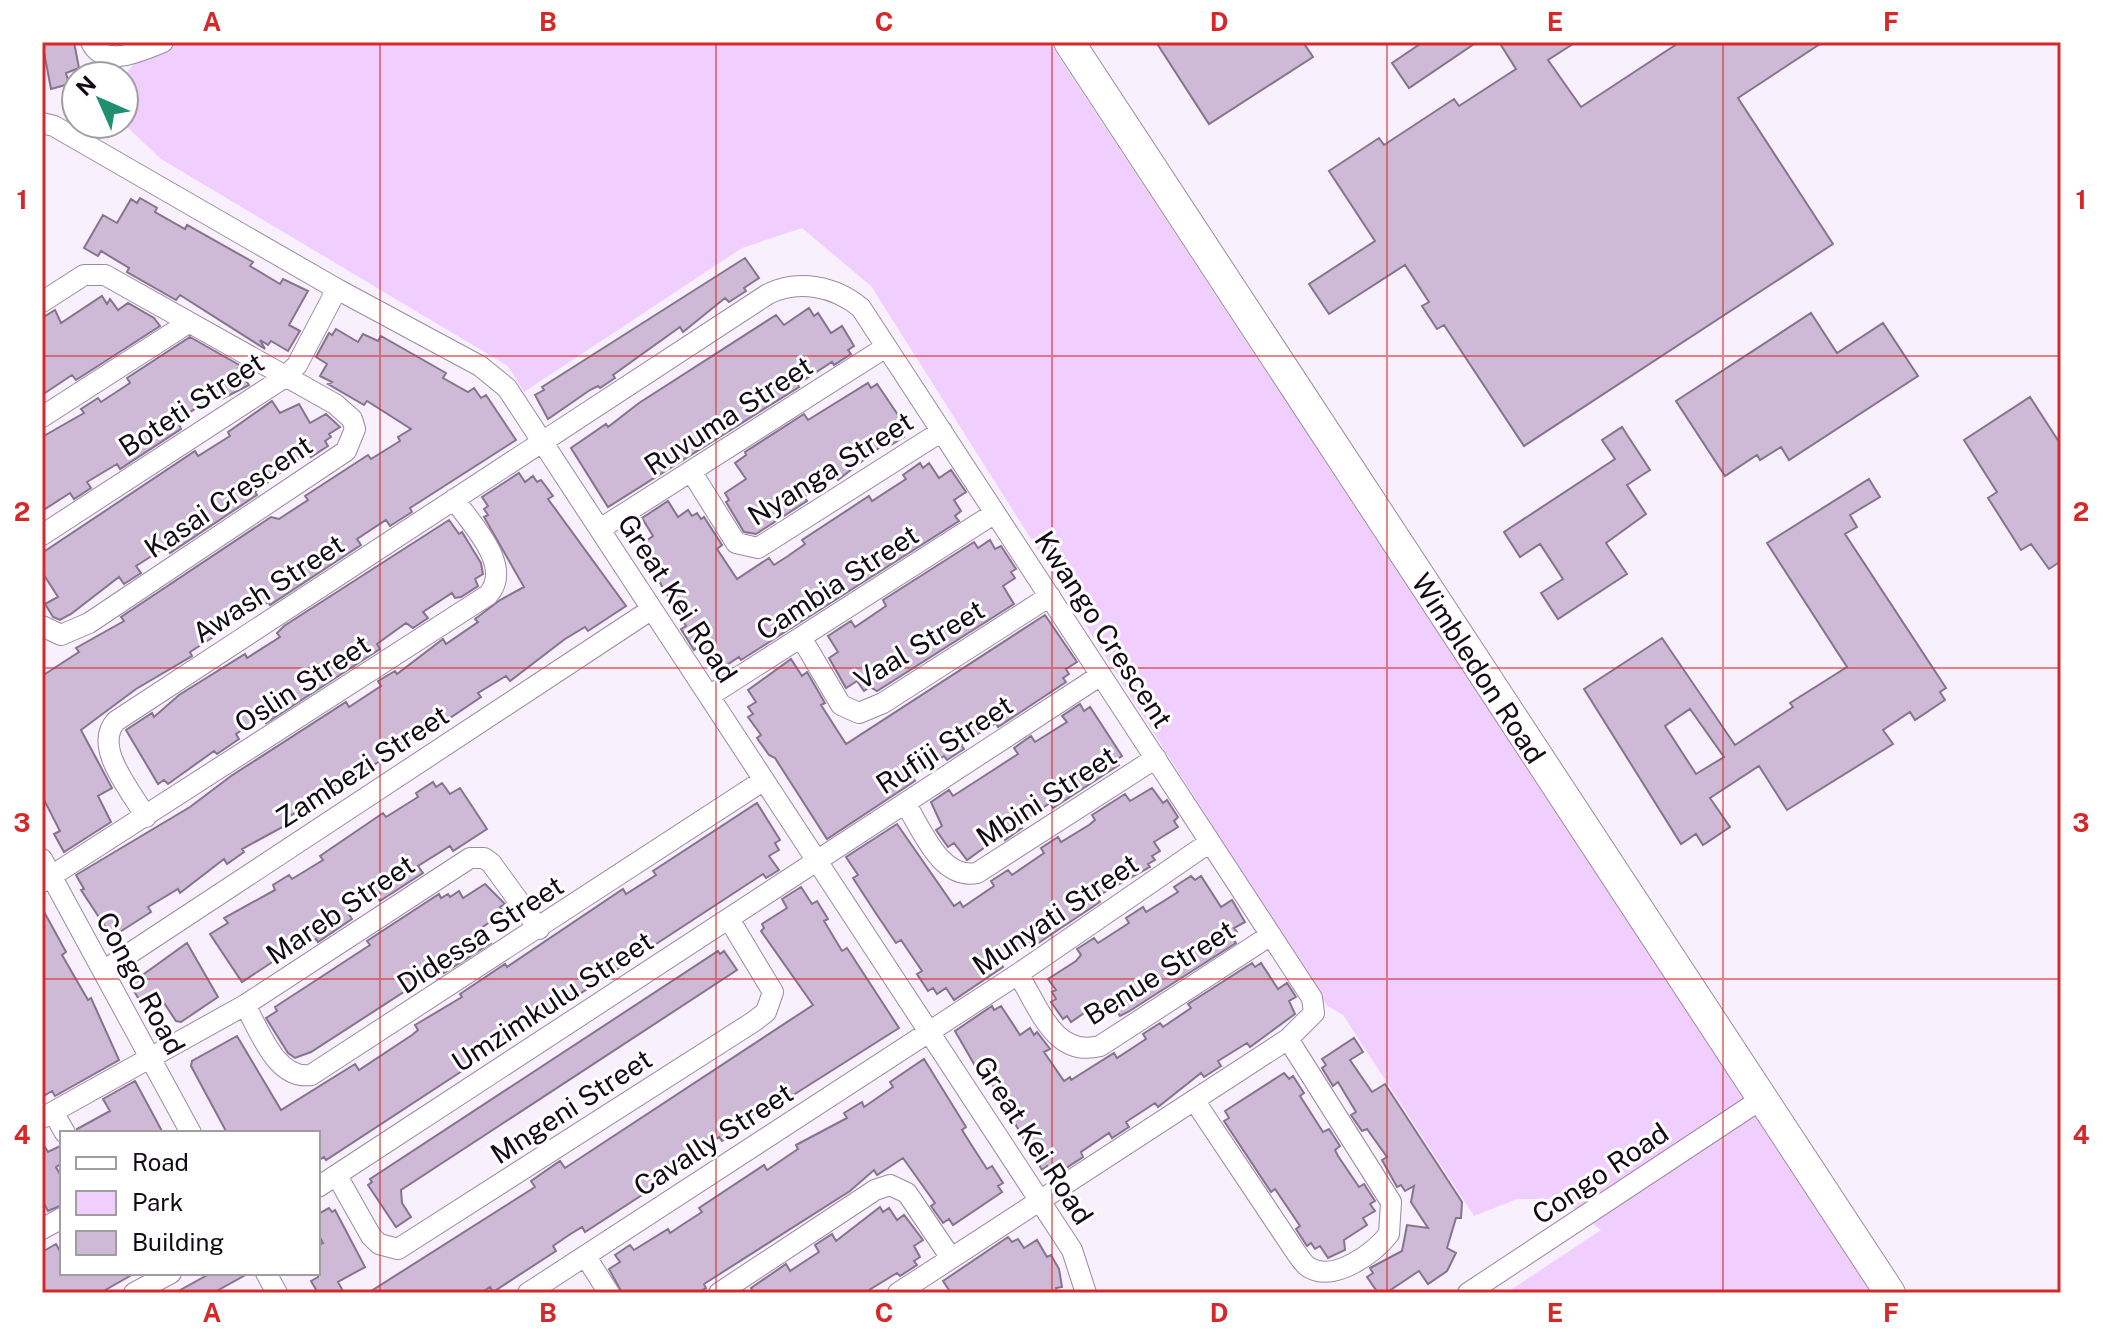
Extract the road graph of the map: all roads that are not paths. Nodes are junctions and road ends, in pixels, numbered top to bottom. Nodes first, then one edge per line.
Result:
1 (91, 42) edge
2 (163, 42) edge
3 (1069, 42) edge
4 (42, 123) edge
5 (337, 289) junction
6 (42, 302) edge
7 (188, 323) junction
8 (886, 347) junction
9 (285, 377) junction
10 (42, 417) edge
11 (942, 431) junction
12 (543, 441) junction
13 (691, 471) junction
14 (454, 499) junction
15 (995, 513) junction
16 (600, 529) junction
17 (42, 535) edge
18 (1050, 596) junction
19 (652, 609) junction
20 (42, 626) edge
21 (802, 639) junction
22 (1101, 675) junction
23 (709, 696) junction
24 (1156, 758) junction
25 (764, 780) junction
26 (905, 803) junction
27 (146, 817) junction
28 (1210, 842) junction
29 (817, 861) junction
30 (45, 873) edge
31 (729, 919) junction
32 (539, 929) junction
33 (1271, 935) junction
34 (103, 971) junction
35 (1018, 974) junction
36 (245, 1005) junction
37 (929, 1032) junction
38 (1288, 1039) junction
39 (150, 1059) junction
40 (1763, 1098) junction
41 (1194, 1100) junction
42 (48, 1115) edge
43 (63, 1131) edge
44 (190, 1131) edge
45 (337, 1176) junction
46 (320, 1186) edge
47 (1039, 1199) junction
48 (60, 1219) edge
49 (42, 1229) edge
50 (586, 1257) junction
51 (951, 1258) junction
52 (168, 1275) edge
53 (267, 1275) edge
54 (145, 1291) edge
55 (277, 1293) edge
56 (528, 1293) edge
57 (609, 1293) edge
58 (719, 1293) edge
59 (898, 1293) edge
60 (1086, 1293) edge
61 (1468, 1293) edge
62 (1890, 1293) edge

1 - 2 street
3 - 40 main road, Wimbledon Road
4 - 5 street, Great Kei Road
5 - 9 street, Boteti Street
5 - 12 street, Great Kei Road
6 - 7 street
7 - 9 street
7 - 10 street
8 - 11 street, Kwango Crescent
8 - 12 street, Kwango Crescent
8 - 13 street, Ruvuma Street
9 - 17 street, Boteti Street
9 - 20 street, Kasai Crescent
11 - 13 street, Nyanga Street
11 - 15 street, Kwango Crescent
12 - 14 street, Awash Street
12 - 16 street, Great Kei Road
13 - 16 street, Ruvuma Street
14 - 27 street, Awash Street
14 - 27 street, Oslin Street
15 - 18 street, Kwango Crescent
15 - 21 street, Cambia Street
16 - 19 street, Great Kei Road
18 - 21 street, Vaal Street
18 - 22 street, Kwango Crescent
19 - 23 street, Great Kei Road
19 - 34 street, Zambezi Street
21 - 23 street, Cambia Street
22 - 24 street, Kwango Crescent
22 - 26 street, Rufiji Street
23 - 25 street, Great Kei Road
24 - 26 street, Mbini Street
24 - 28 street, Kwango Crescent
25 - 29 street, Great Kei Road
25 - 32 street, Didessa Street
26 - 29 street, Rufiji Street
27 - 30 street, Oslin Street
28 - 33 street, Kwango Crescent
28 - 35 street, Munyati Street
29 - 31 street, Umzimkulu Street
29 - 37 street, Great Kei Road
30 - 34 street, Congo Road
31 - 45 street, Umzimkulu Street
31 - 45 street, Mngeni Street
32 - 36 street, Mareb Street
32 - 36 street, Didessa Street
33 - 35 street, Benue Street
33 - 38 street, Kwango Crescent
34 - 39 street, Congo Road
35 - 37 street, Munyati Street
36 - 39 street, Mareb Street
37 - 47 street, Great Kei Road
37 - 50 street, Cavally Street
38 - 41 street, Kwango Crescent
38 - 41 street
39 - 42 street, Mareb Street
39 - 44 street, Congo Road
40 - 61 street, Congo Road
40 - 62 main road, Wimbledon Road
41 - 47 street, Kwango Crescent
42 - 43 street
45 - 46 street, Umzimkulu Street
47 - 51 street, Kwango Crescent
47 - 60 street, Great Kei Road
48 - 49 street
50 - 56 street, Cavally Street
50 - 57 street
51 - 58 street
51 - 59 street, Kwango Crescent
52 - 54 street
53 - 55 street

